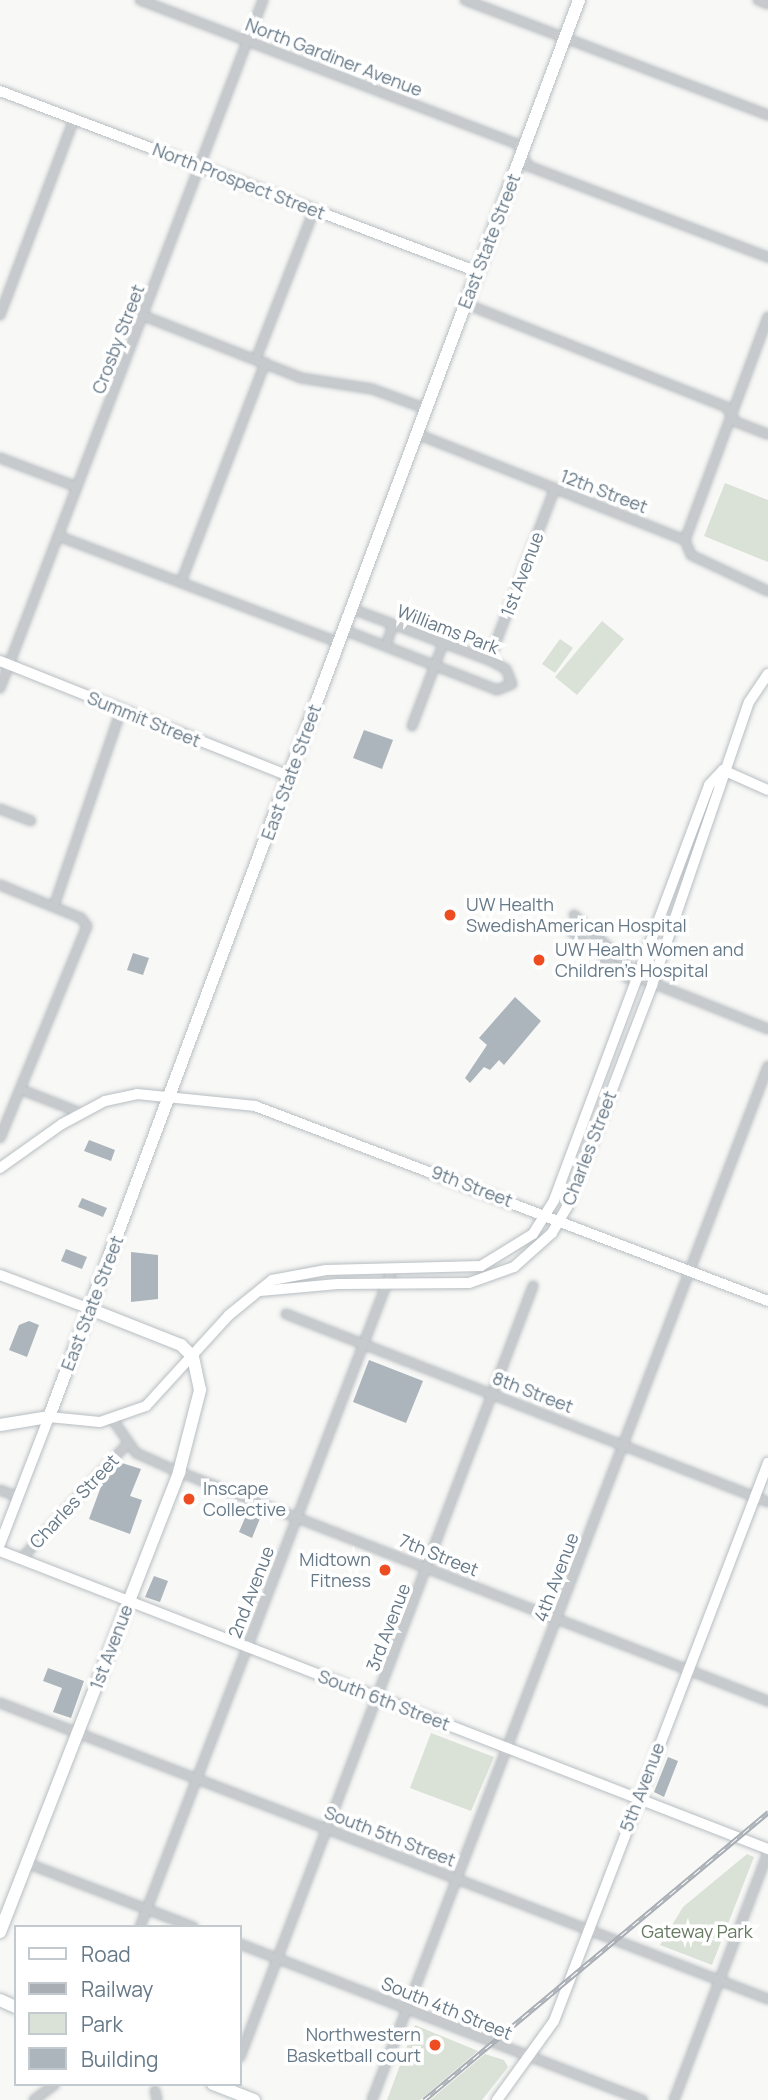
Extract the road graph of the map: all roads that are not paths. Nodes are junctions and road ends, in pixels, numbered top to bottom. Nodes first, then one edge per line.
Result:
1 (140, 0) edge
2 (263, 0) edge
3 (465, 0) edge
4 (579, 0) edge
5 (758, 0) edge
6 (768, 4) edge
7 (565, 36) junction
8 (247, 40) junction
9 (0, 91) edge
10 (768, 115) edge
11 (74, 119) junction
12 (519, 149) junction
13 (200, 165) junction
14 (314, 211) junction
15 (768, 257) edge
16 (478, 272) junction
17 (466, 304) junction
18 (0, 315) edge
19 (144, 316) junction
20 (768, 317) edge
21 (261, 361) junction
22 (427, 409) junction
23 (732, 414) junction
24 (417, 434) junction
25 (768, 434) edge
26 (0, 457) edge
27 (77, 487) junction
28 (555, 488) junction
29 (58, 536) junction
30 (685, 540) junction
31 (181, 582) junction
32 (768, 591) edge
33 (352, 608) junction
34 (393, 625) junction
35 (344, 629) junction
36 (339, 643) junction
37 (443, 644) junction
38 (386, 646) junction
39 (489, 660) junction
40 (4, 663) edge
41 (435, 666) junction
42 (768, 674) edge
43 (0, 688) edge
44 (121, 710) junction
45 (412, 726) dead end
46 (723, 769) junction
47 (289, 776) junction
48 (768, 790) edge
49 (0, 809) edge
50 (31, 821) dead end
51 (0, 885) edge
52 (54, 906) junction
53 (574, 915) dead end
54 (571, 931) dead end
55 (640, 978) junction
56 (652, 985) junction
57 (768, 1029) edge
58 (768, 1066) edge
59 (22, 1090) junction
60 (170, 1095) junction
61 (81, 1112) junction
62 (0, 1138) edge
63 (0, 1168) edge
64 (548, 1215) junction
65 (560, 1220) junction
66 (392, 1270) junction
67 (691, 1272) junction
68 (0, 1275) edge
69 (386, 1284) junction
70 (533, 1286) dead end
71 (259, 1291) junction
72 (768, 1301) edge
73 (90, 1309) junction
74 (286, 1314) dead end
75 (364, 1344) junction
76 (193, 1357) junction
77 (494, 1393) junction
78 (49, 1417) junction
79 (113, 1420) junction
80 (0, 1425) edge
81 (127, 1444) junction
82 (625, 1445) junction
83 (768, 1463) edge
84 (179, 1472) junction
85 (0, 1490) edge
86 (18, 1497) junction
87 (755, 1497) junction
88 (768, 1502) edge
89 (297, 1517) junction
90 (0, 1544) edge
91 (0, 1551) edge
92 (21, 1559) junction
93 (427, 1568) junction
94 (128, 1602) junction
95 (556, 1619) junction
96 (246, 1647) junction
97 (688, 1670) junction
98 (378, 1698) junction
99 (768, 1701) edge
100 (0, 1703) edge
101 (78, 1733) junction
102 (507, 1748) junction
103 (197, 1778) junction
104 (638, 1798) junction
105 (327, 1829) junction
106 (768, 1851) edge
107 (29, 1864) junction
108 (456, 1879) junction
109 (146, 1909) junction
110 (141, 1925) edge
111 (188, 1925) edge
112 (590, 1930) junction
113 (0, 1932) edge
114 (242, 1945) edge
115 (278, 1959) junction
116 (720, 1979) junction
117 (768, 1999) edge
118 (407, 2008) junction
119 (242, 2052) edge
120 (530, 2058) junction
121 (52, 2086) edge
122 (228, 2091) edge
123 (34, 2100) edge
124 (254, 2100) edge
125 (372, 2100) edge
126 (496, 2100) edge
127 (643, 2100) edge
128 (674, 2100) edge

1 - 8 street, North Gardiner Avenue
2 - 8 street, Crosby Street
3 - 7 street
4 - 7 main road, East State Street
5 - 6 street
7 - 10 street
7 - 12 main road, East State Street
8 - 12 street, North Gardiner Avenue
8 - 13 street, Crosby Street
9 - 11 main road, North Prospect Street
11 - 13 main road, North Prospect Street
11 - 18 street
12 - 15 street, North Gardiner Avenue
12 - 16 main road, East State Street
13 - 14 main road, North Prospect Street
13 - 19 street, Crosby Street
14 - 16 main road, North Prospect Street
14 - 21 street
16 - 17 main road, East State Street
17 - 22 main road, East State Street
17 - 23 street
19 - 21 street
19 - 27 street, Crosby Street
20 - 23 street
21 - 22 street
21 - 31 street
22 - 24 main road, East State Street
23 - 25 street
23 - 30 street
24 - 28 street, 12th Street
24 - 33 main road, East State Street
26 - 27 street
27 - 29 street, Crosby Street
28 - 30 street, 12th Street
28 - 39 street, 1st Avenue
29 - 31 street
29 - 40 street, Crosby Street
30 - 32 street, 12th Street
31 - 36 street
33 - 34 street, Williams Park
33 - 35 main road, East State Street
34 - 37 street, Williams Park
34 - 38 street
35 - 36 main road, East State Street
35 - 38 street, Williams Park
36 - 47 main road, East State Street
37 - 39 street, Williams Park
37 - 41 street
38 - 41 street, Williams Park
39 - 41 street, Williams Park
40 - 43 street, Crosby Street
40 - 44 main road, Summit Street
41 - 45 street
42 - 46 main road, Charles Street
44 - 47 main road, Summit Street
44 - 52 street
46 - 48 main road
46 - 55 main road, Charles Street
46 - 56 main road, Charles Street
47 - 60 main road, East State Street
49 - 50 street
51 - 52 street
52 - 59 street
53 - 55 street
54 - 55 street
55 - 56 street
55 - 64 main road, Charles Street
56 - 57 street
56 - 65 main road, Charles Street
58 - 67 street, 4th Avenue
59 - 61 street
59 - 62 street
60 - 61 main road, 9th Street
60 - 64 main road, 9th Street
60 - 73 main road, East State Street
61 - 63 main road, 9th Street
64 - 65 main road, 9th Street
64 - 66 main road, Charles Street
65 - 67 main road, 9th Street
65 - 69 main road, Charles Street
66 - 69 street, 2nd Avenue
66 - 71 main road, Charles Street
67 - 72 main road, 9th Street
67 - 82 street, 4th Avenue
68 - 73 main road
69 - 71 main road, Charles Street
69 - 75 street, 2nd Avenue
70 - 77 street, 3rd Avenue
71 - 76 main road, Charles Street
73 - 76 main road
73 - 78 main road, East State Street
74 - 75 street, 8th Street
75 - 77 street, 8th Street
75 - 89 street, 2nd Avenue
76 - 79 main road, Charles Street
76 - 84 main road, 1st Avenue
77 - 82 street, 8th Street
77 - 93 street, 3rd Avenue
78 - 79 main road, Charles Street
78 - 80 main road
78 - 86 main road, East State Street
79 - 81 street
81 - 84 street, 7th Street
81 - 92 street, Charles Street
82 - 87 street, 8th Street
82 - 95 street, 4th Avenue
83 - 87 main road, 5th Avenue
84 - 89 street, 7th Street
84 - 94 main road, 1st Avenue
85 - 86 street
86 - 90 main road, East State Street
87 - 88 street, 8th Street
87 - 97 main road, 5th Avenue
89 - 93 street, 7th Street
89 - 96 street, 2nd Avenue
91 - 92 main road, South 6th Street
92 - 94 main road, South 6th Street
93 - 95 street, 7th Street
93 - 98 street, 3rd Avenue
94 - 96 main road, South 6th Street
94 - 101 main road, 1st Avenue
95 - 97 street, 7th Street
95 - 102 street, 4th Avenue
96 - 98 main road, South 6th Street
96 - 103 street, 2nd Avenue
97 - 99 street, 7th Street
97 - 104 main road, 5th Avenue
98 - 102 main road, South 6th Street
98 - 105 street, 3rd Avenue
100 - 101 street, South 5th Street
101 - 103 street, South 5th Street
101 - 107 main road, 1st Avenue
102 - 104 main road, South 6th Street
102 - 108 street, 4th Avenue
103 - 105 street, South 5th Street
103 - 109 street, 2nd Avenue
104 - 106 main road, South 6th Street
104 - 112 main road, 5th Avenue
105 - 108 street, South 5th Street
105 - 115 street, 3rd Avenue
106 - 116 street
107 - 109 street
107 - 113 main road, 1st Avenue
108 - 112 street, South 5th Street
108 - 118 street, 4th Avenue
109 - 110 street, 2nd Avenue
109 - 111 street
112 - 116 street, South 5th Street
112 - 120 main road, 5th Avenue
114 - 115 street, South 4th Street
115 - 118 street, South 4th Street
115 - 119 street, 3rd Avenue
116 - 117 street, South 5th Street
116 - 128 street
118 - 120 street, South 4th Street
118 - 125 street, 4th Avenue
120 - 126 main road, 5th Avenue
120 - 127 street, South 4th Street
121 - 123 street
122 - 124 main road

